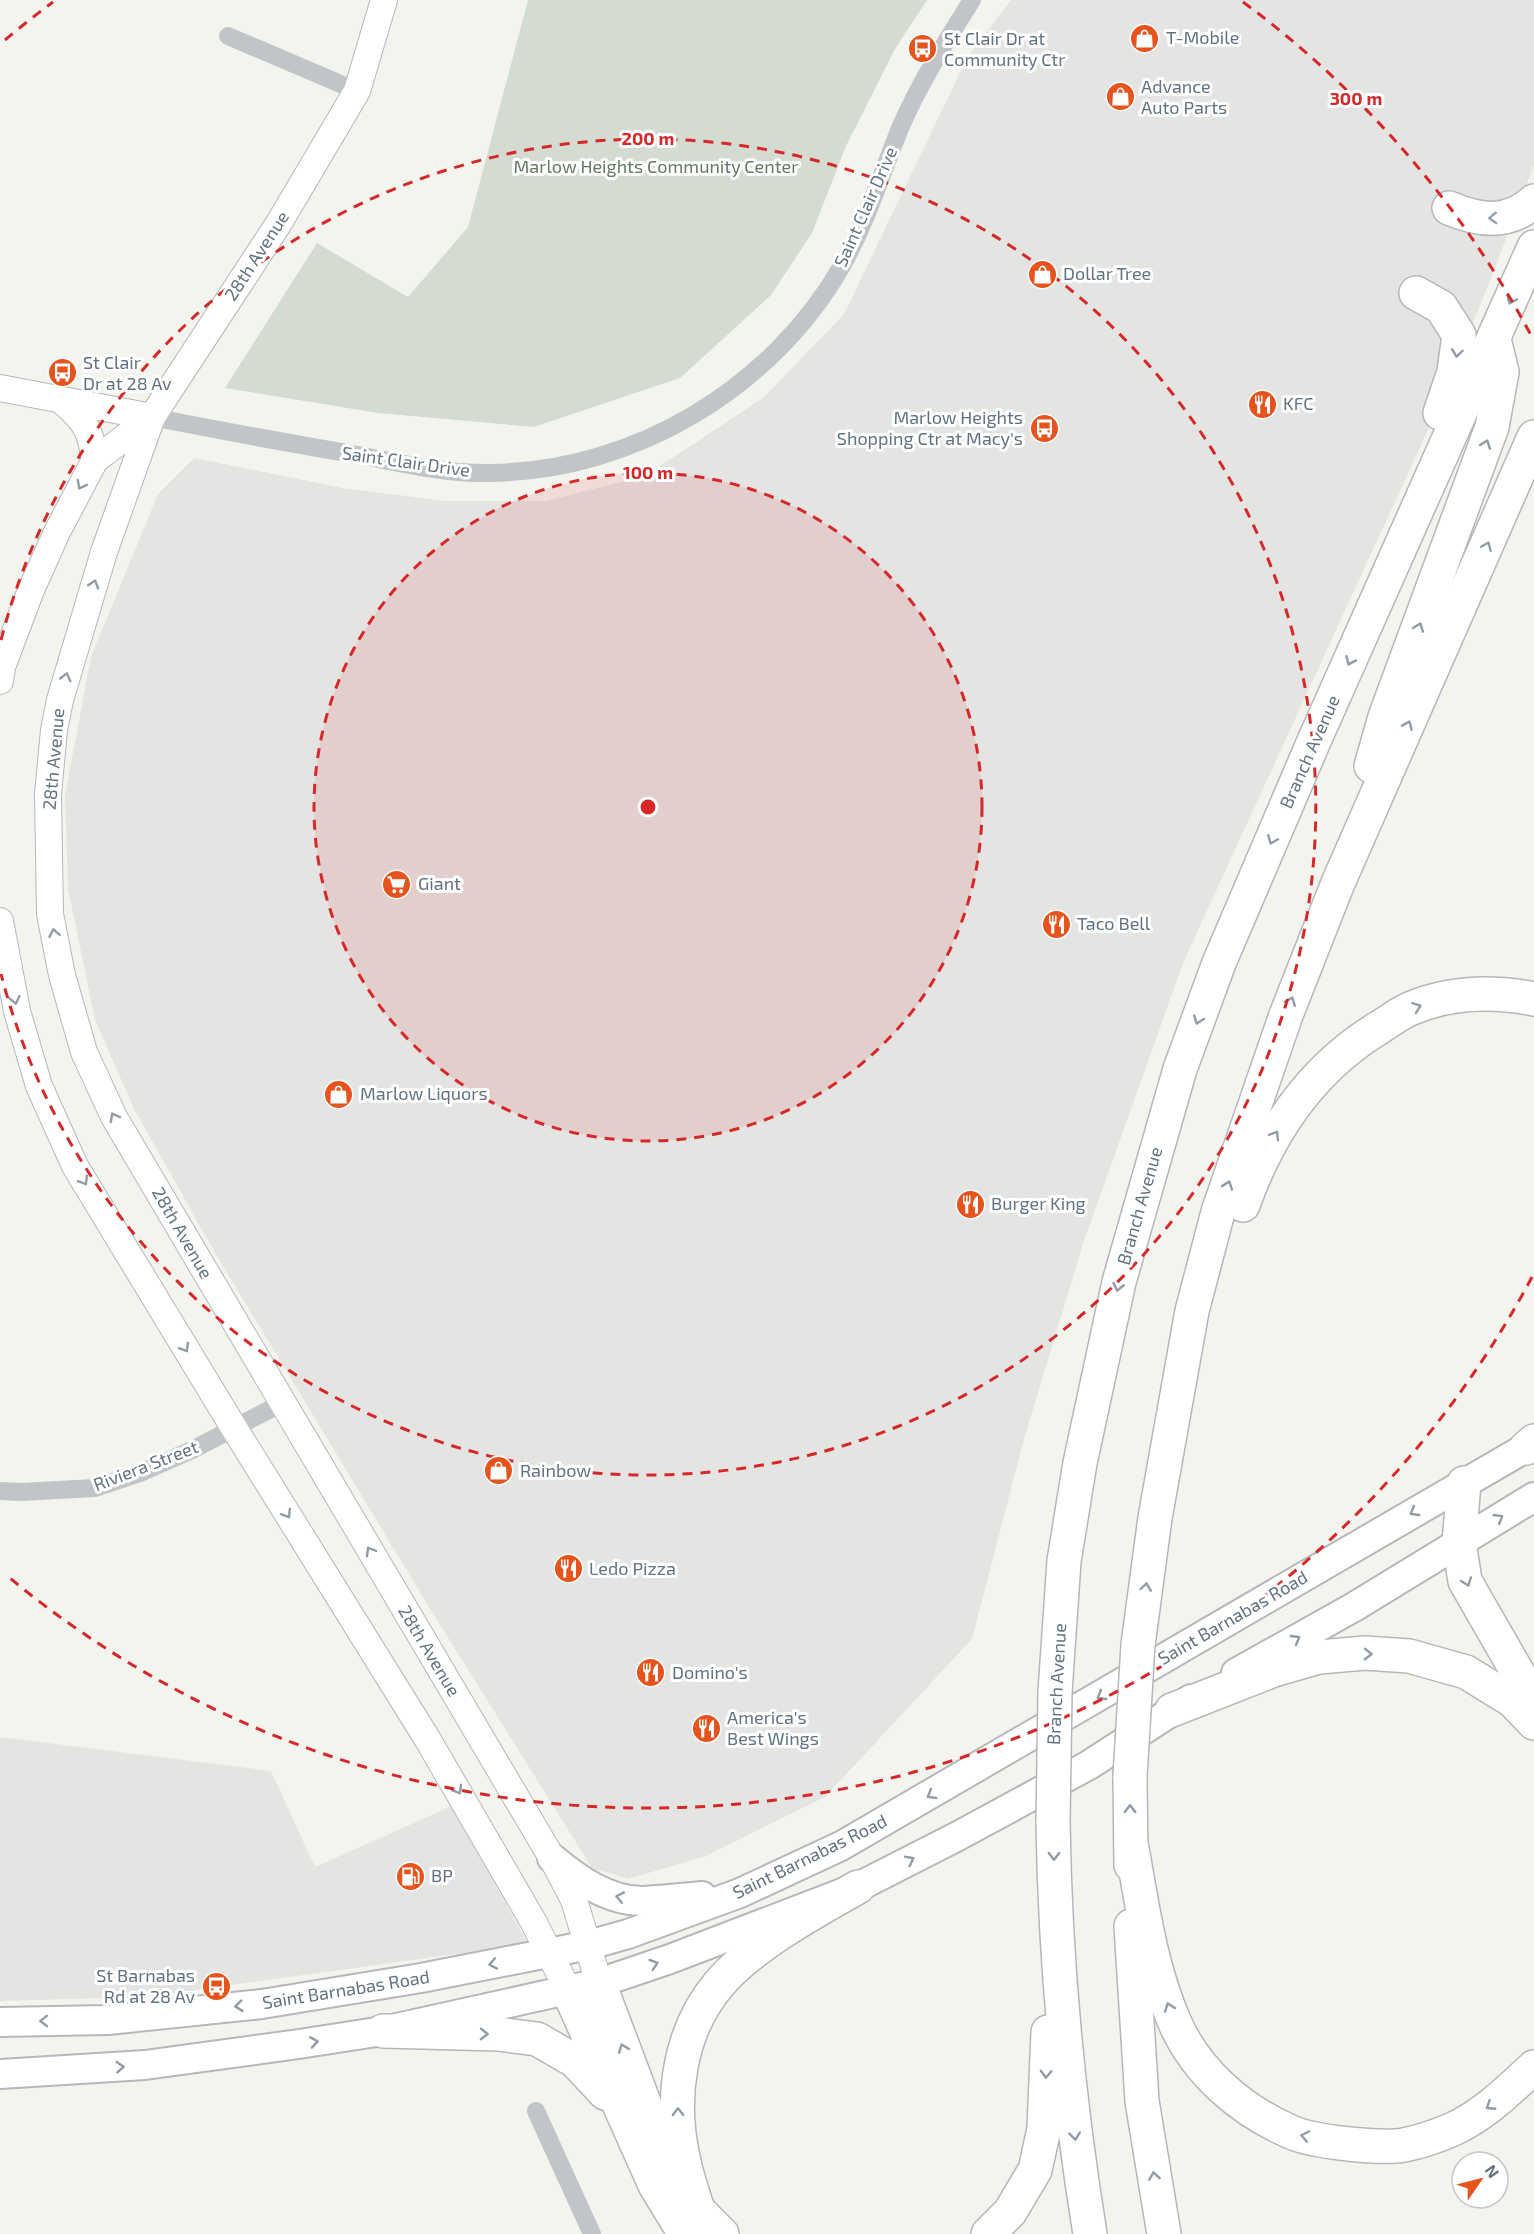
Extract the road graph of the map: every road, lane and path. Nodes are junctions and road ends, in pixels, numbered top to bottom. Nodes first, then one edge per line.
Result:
1 (384, 0) edge
2 (972, 0) edge
3 (228, 36) dead end
4 (357, 91) junction
5 (1534, 201) edge
6 (1449, 208) dead end
7 (1534, 247) edge
8 (1416, 293) dead end
9 (1494, 339) junction
10 (0, 388) edge
11 (62, 401) junction
12 (152, 417) junction
13 (1534, 436) edge
14 (95, 460) junction
15 (1374, 608) junction
16 (0, 681) edge
17 (1338, 883) junction
18 (0, 921) edge
19 (1534, 999) edge
20 (282, 1403) junction
21 (1177, 1406) junction
22 (234, 1428) junction
23 (1531, 1444) edge
24 (1464, 1483) junction
25 (0, 1491) edge
26 (1534, 1497) edge
27 (1459, 1542) junction
28 (1534, 1701) edge
29 (1172, 1710) junction
30 (1534, 1723) edge
31 (1131, 1843) junction
32 (552, 1858) junction
33 (858, 1887) junction
34 (1054, 1890) junction
35 (740, 1893) junction
36 (589, 1945) junction
37 (550, 1953) junction
38 (584, 1987) junction
39 (0, 2022) edge
40 (383, 2031) junction
41 (1534, 2067) edge
42 (0, 2074) edge
43 (621, 2110) junction
44 (536, 2111) dead end
45 (692, 2222) edge
46 (592, 2234) edge
47 (722, 2234) edge
48 (988, 2234) edge
49 (1090, 2234) edge
50 (1164, 2234) edge

1 - 4 street, 28th Avenue
2 - 12 street, Saint Clair Drive
3 - 4 street
4 - 12 street, 28th Avenue
5 -> 6 highway
7 -> 9 highway, Branch Avenue
8 -> 15 highway
9 - 15 highway, Branch Avenue
17 -> 9 highway
10 - 11 street, Saint Clair Drive
11 - 12 street, Saint Clair Drive
11 - 14 street
12 - 14 street, 28th Avenue
20 -> 12 street, 28th Avenue
17 -> 13 highway
14 -> 16 street, 28th Avenue
15 -> 34 highway, Branch Avenue, bridge
21 -> 17 highway
18 -> 22 street
21 -> 19 highway
20 - 22 street, Riviera Street
32 -> 20 street, 28th Avenue
31 -> 21 highway, bridge
22 - 25 street, Riviera Street
22 -> 37 street
23 - 24 main road, Saint Barnabas Road
24 - 27 highway
24 -> 35 main road, Saint Barnabas Road
27 -> 26 main road, Saint Barnabas Road
27 -> 28 highway
29 -> 27 main road, Saint Barnabas Road
29 -> 30 highway
33 -> 29 main road, Saint Barnabas Road
41 -> 31 highway
50 -> 31 highway
35 -> 32 main road
32 - 36 street, 28th Avenue
38 -> 33 main road, Saint Barnabas Road
45 -> 33 highway
34 -> 48 highway
34 -> 49 highway, Branch Avenue
35 - 36 main road, Saint Barnabas Road
36 - 37 main road, Saint Barnabas Road
36 - 38 street, 28th Avenue
37 - 38 street
37 -> 39 main road, Saint Barnabas Road
38 - 40 main road, Saint Barnabas Road
38 - 43 highway
45 -> 38 highway
42 -> 40 main road, Saint Barnabas Road
40 -> 43 highway
43 - 45 highway
44 - 46 street
45 - 47 highway

